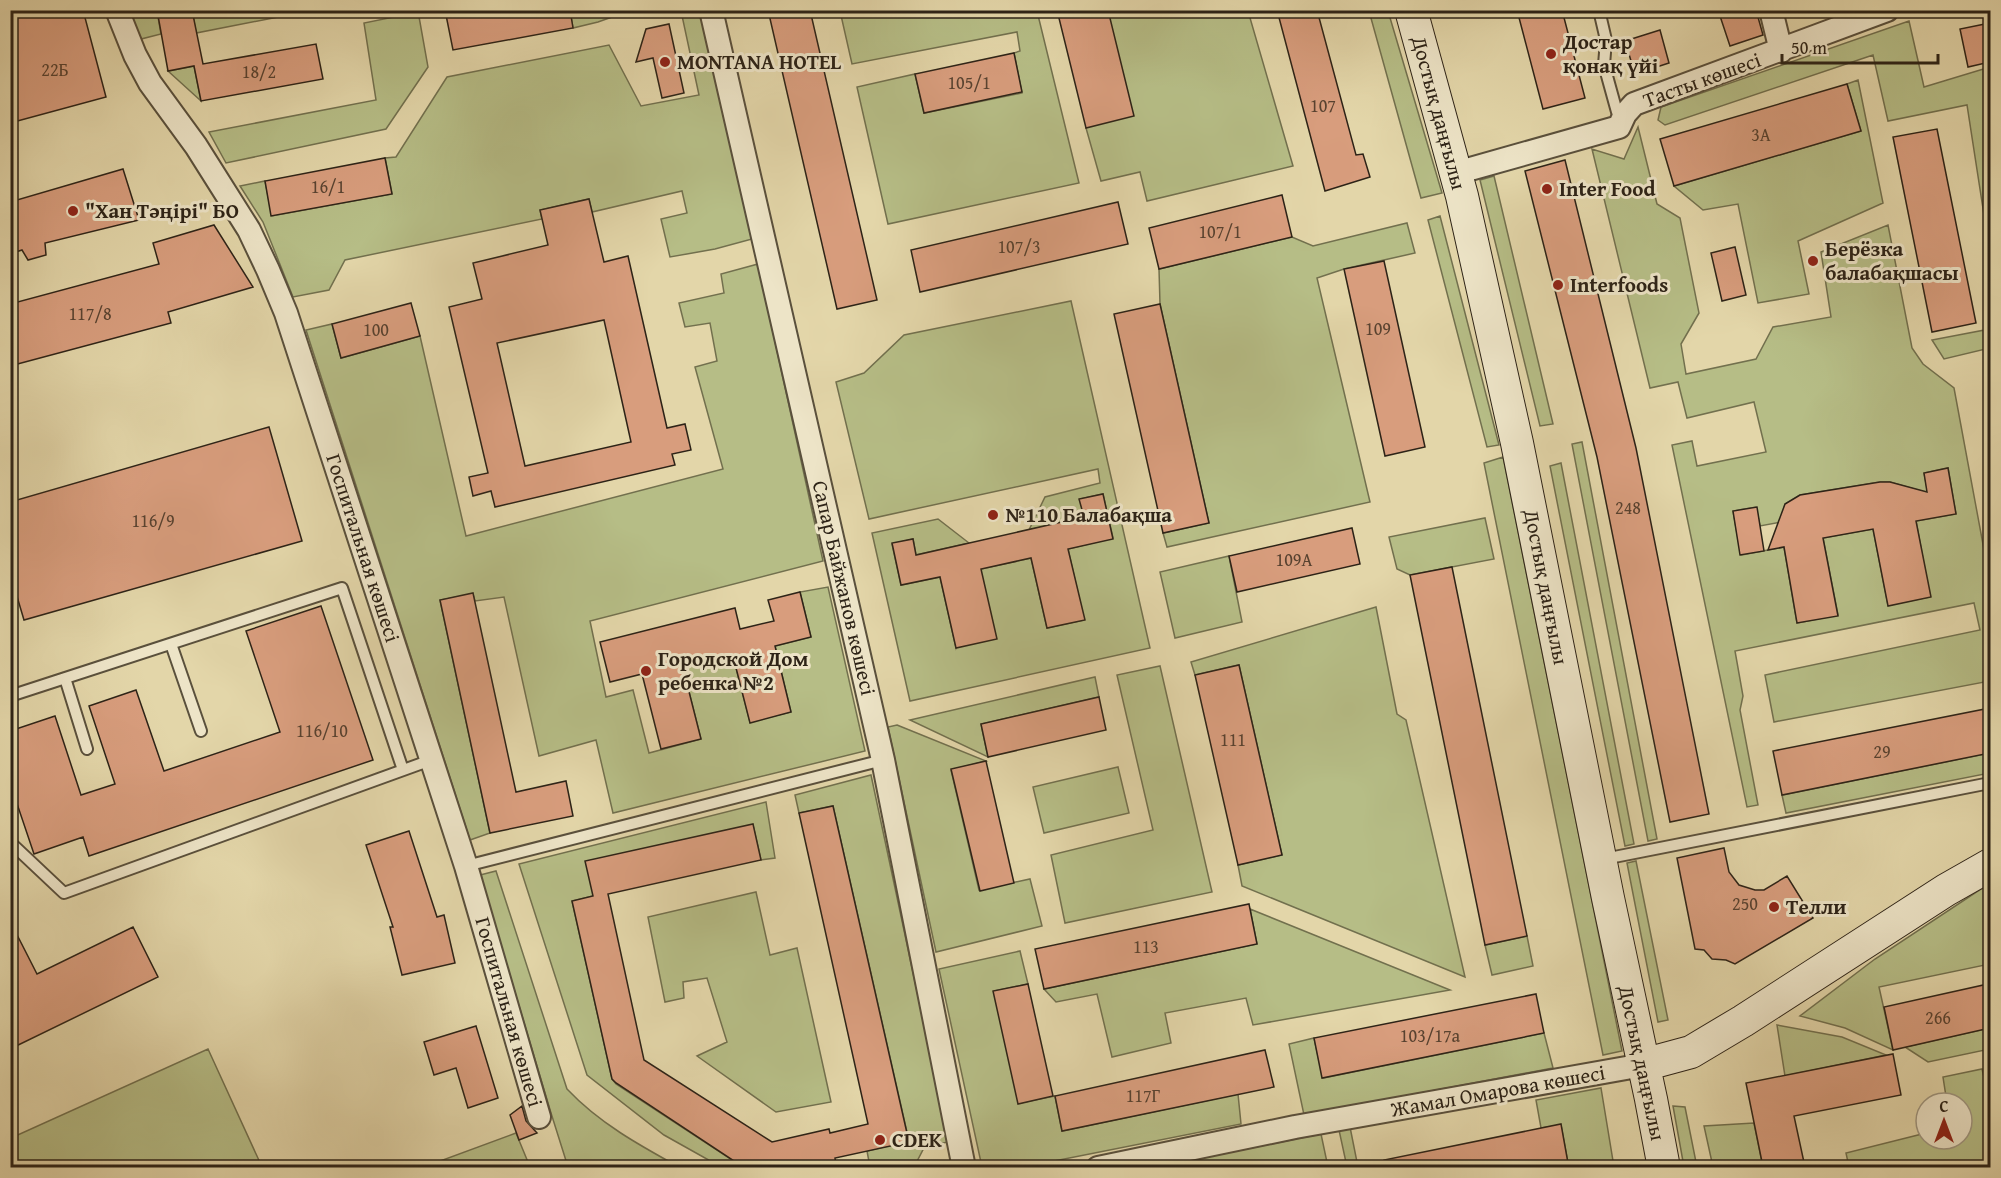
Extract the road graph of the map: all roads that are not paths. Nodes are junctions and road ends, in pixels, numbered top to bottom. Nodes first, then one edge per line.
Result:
1 (117, 10) edge
2 (711, 10) edge
3 (1411, 10) edge
4 (1599, 10) edge
5 (1771, 10) edge
6 (1887, 10) edge
7 (1781, 51) junction
8 (1617, 112) dead end
9 (1456, 173) junction
10 (171, 644) junction
11 (65, 678) junction
12 (10, 696) edge
13 (201, 730) dead end
14 (87, 748) dead end
15 (431, 760) junction
16 (883, 760) junction
17 (403, 770) junction
18 (1990, 783) edge
19 (10, 840) edge
20 (1600, 859) junction
21 (1990, 865) edge
22 (466, 866) junction
23 (1643, 1065) junction
24 (539, 1117) dead end
25 (964, 1167) edge
26 (1098, 1167) edge
27 (1664, 1167) edge

1 - 15 street, Госпитальная көшесі
2 - 16 street, Сапар Байжанов көшесі
3 - 9 main road, Достық даңғылы
4 - 8 lane
5 - 7 street
6 - 7 street, Тасты көшесі
7 - 9 street, Тасты көшесі
9 - 20 main road, Достық даңғылы
10 - 11 lane
10 - 13 lane
10 - 17 lane
11 - 12 lane
11 - 14 lane
15 - 17 lane
15 - 22 street, Госпитальная көшесі
16 - 22 lane
16 - 25 street, Сапар Байжанов көшесі
17 - 19 lane
18 - 20 lane
20 - 23 main road, Достық даңғылы
21 - 23 main road, Жамал Омарова көшесі
22 - 24 street, Госпитальная көшесі
23 - 26 street, Жамал Омарова көшесі
23 - 27 main road, Достық даңғылы

